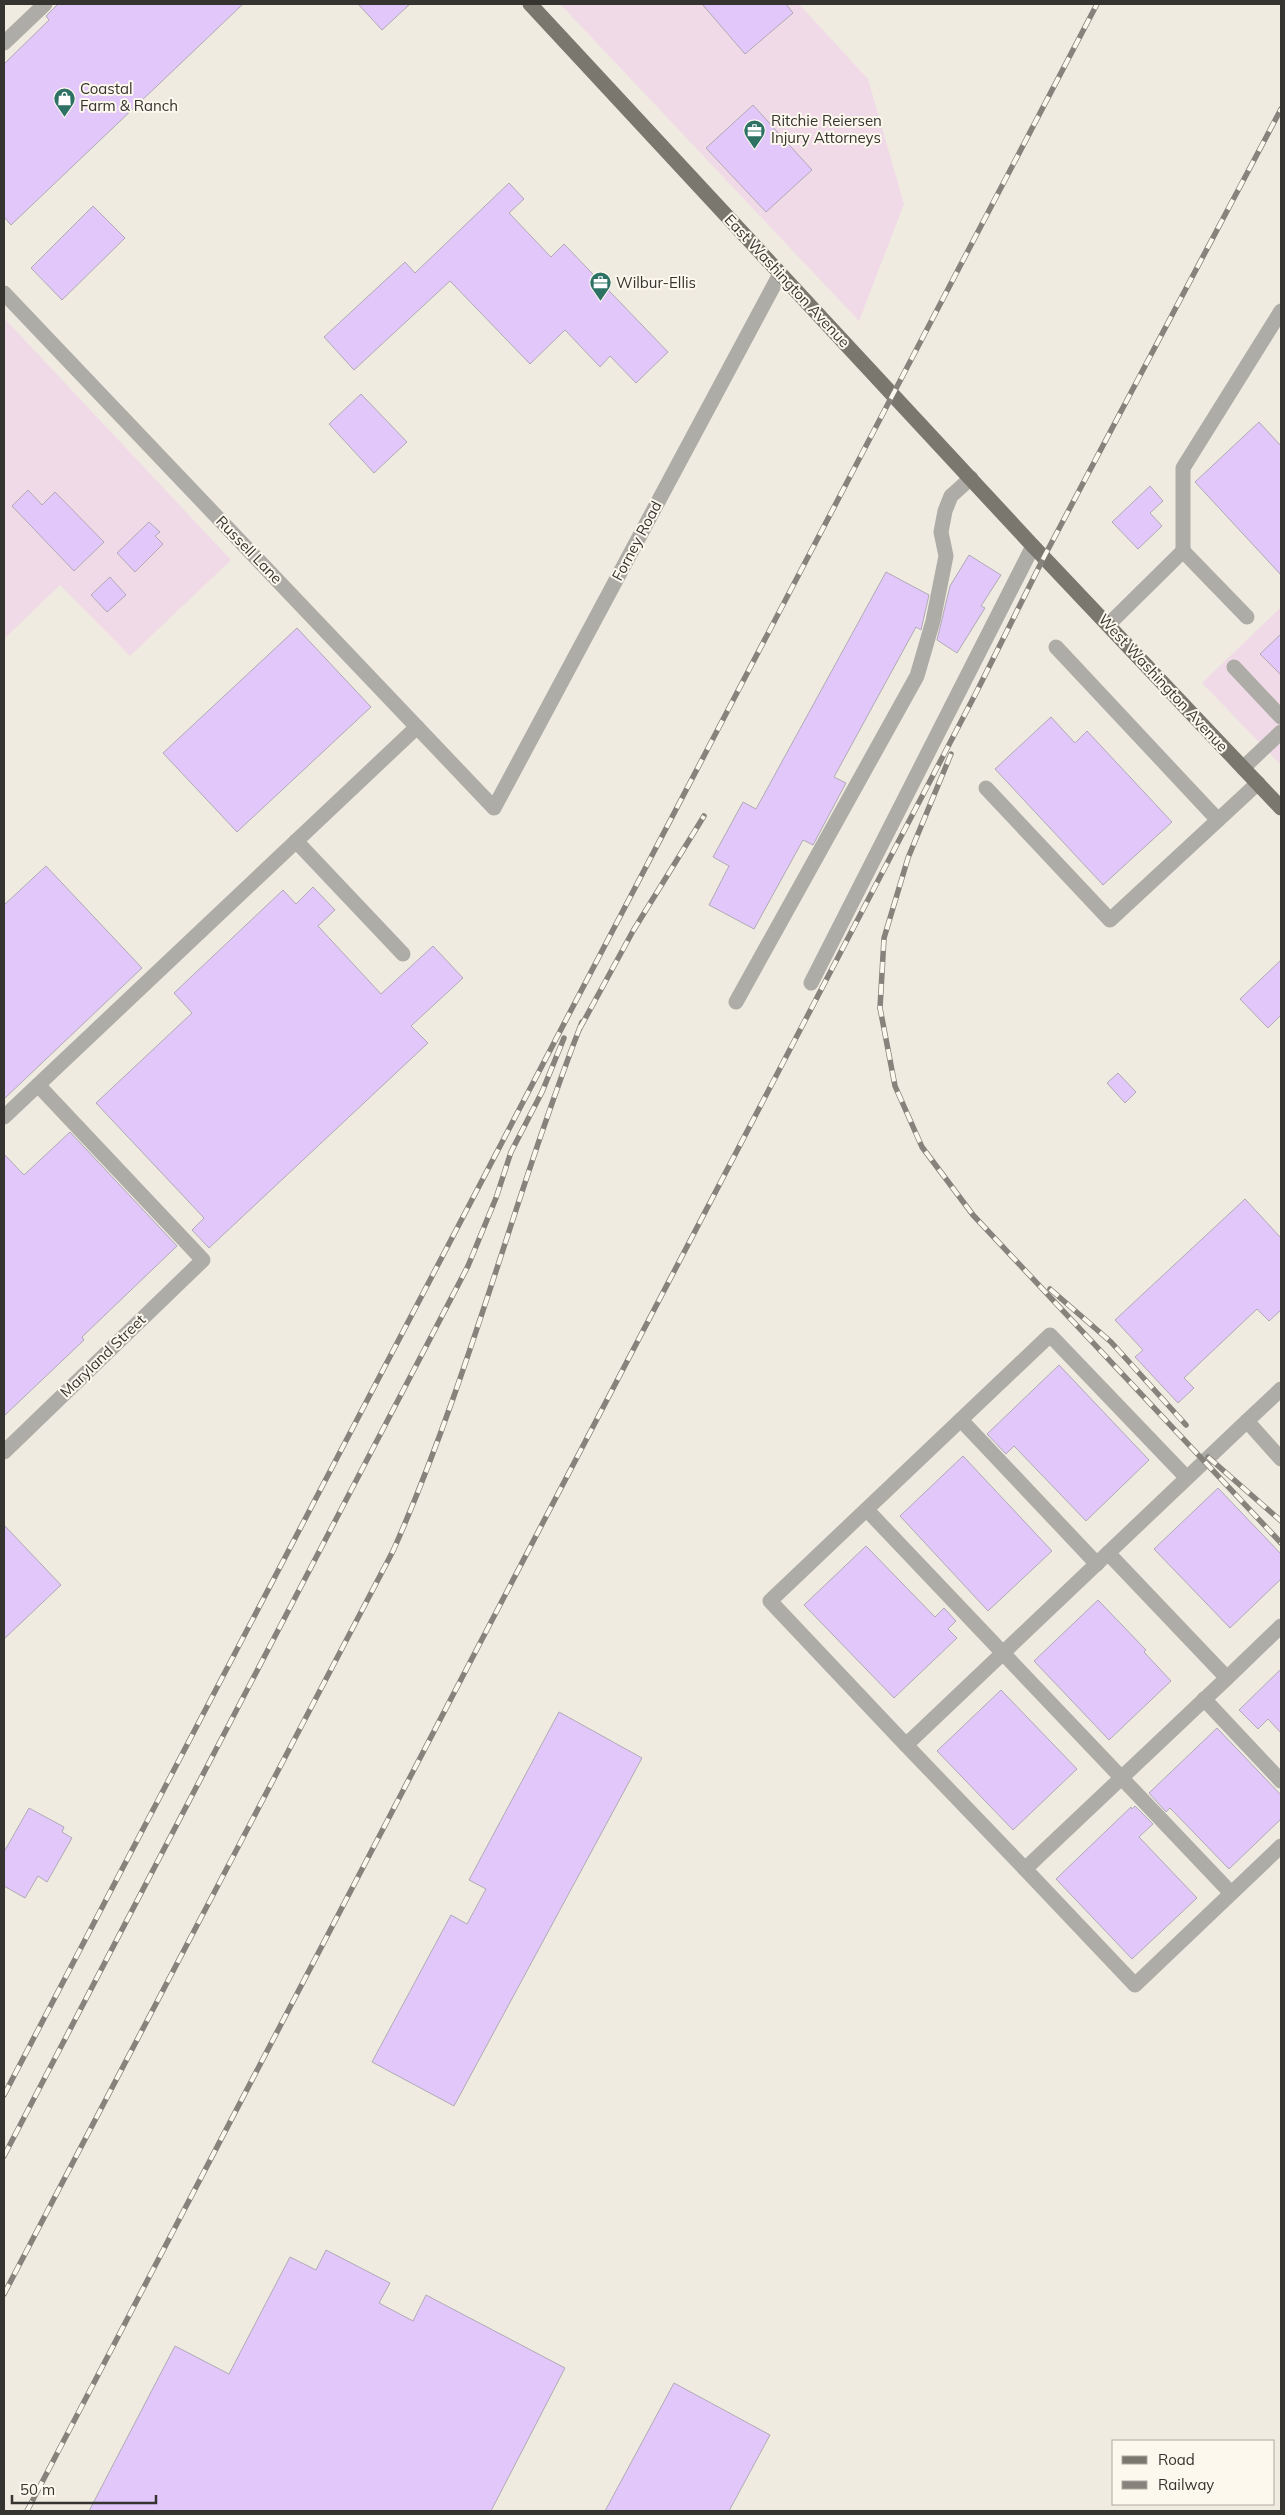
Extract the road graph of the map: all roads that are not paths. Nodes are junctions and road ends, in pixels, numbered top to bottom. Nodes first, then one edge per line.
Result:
1 (45, 4) edge
2 (530, 4) edge
3 (4, 43) edge
4 (780, 274) junction
5 (4, 293) edge
6 (1281, 311) edge
7 (971, 478) junction
8 (1033, 546) junction
9 (1183, 551) junction
10 (1044, 557) joint
11 (1247, 617) dead end
12 (1108, 625) junction
13 (1056, 647) dead end
14 (1234, 667) dead end
15 (1281, 717) edge
16 (417, 726) junction
17 (1281, 732) edge
18 (1244, 768) junction
19 (1258, 783) junction
20 (986, 788) dead end
21 (494, 808) joint
22 (1281, 808) edge
23 (1218, 820) junction
24 (296, 841) junction
25 (403, 954) dead end
26 (811, 983) dead end
27 (736, 1002) dead end
28 (38, 1084) junction
29 (4, 1116) edge
30 (1281, 1389) edge
31 (961, 1420) junction
32 (1246, 1421) junction
33 (4, 1452) edge
34 (1281, 1459) edge
35 (1187, 1478) junction
36 (866, 1510) junction
37 (1102, 1559) junction
38 (1281, 1626) edge
39 (1003, 1653) junction
40 (1226, 1678) junction
41 (1204, 1700) junction
42 (906, 1745) junction
43 (1121, 1778) junction
44 (1281, 1781) edge
45 (1281, 1846) edge
46 (1025, 1869) junction
47 (1231, 1893) junction

1 - 3 street
2 - 4 main road, East Washington Avenue
4 - 7 main road, East Washington Avenue
4 - 21 street, Forney Road
5 - 16 street, Russell Lane
6 - 9 street
7 - 8 main road, East Washington Avenue
7 - 27 street
8 - 10 main road, East Washington Avenue
8 - 26 street
9 - 11 street
9 - 12 street
10 - 12 main road, West Washington Avenue
12 - 18 main road, West Washington Avenue
13 - 23 street
14 - 15 street
16 - 21 street, Russell Lane
16 - 24 street
17 - 18 street
18 - 19 main road, West Washington Avenue
19 - 22 main road, West Washington Avenue
19 - 23 street
20 - 23 street
24 - 25 street
24 - 28 street
28 - 29 street
28 - 33 street, Maryland Street
30 - 32 street
31 - 35 street
31 - 36 street
31 - 37 street
32 - 34 street
32 - 35 street
35 - 37 street
36 - 39 street
36 - 42 street
37 - 39 street
37 - 40 street
38 - 40 street
39 - 42 street
39 - 43 street
40 - 41 street
41 - 43 street
41 - 44 street
42 - 46 street
43 - 46 street
43 - 47 street
45 - 47 street
46 - 47 street

